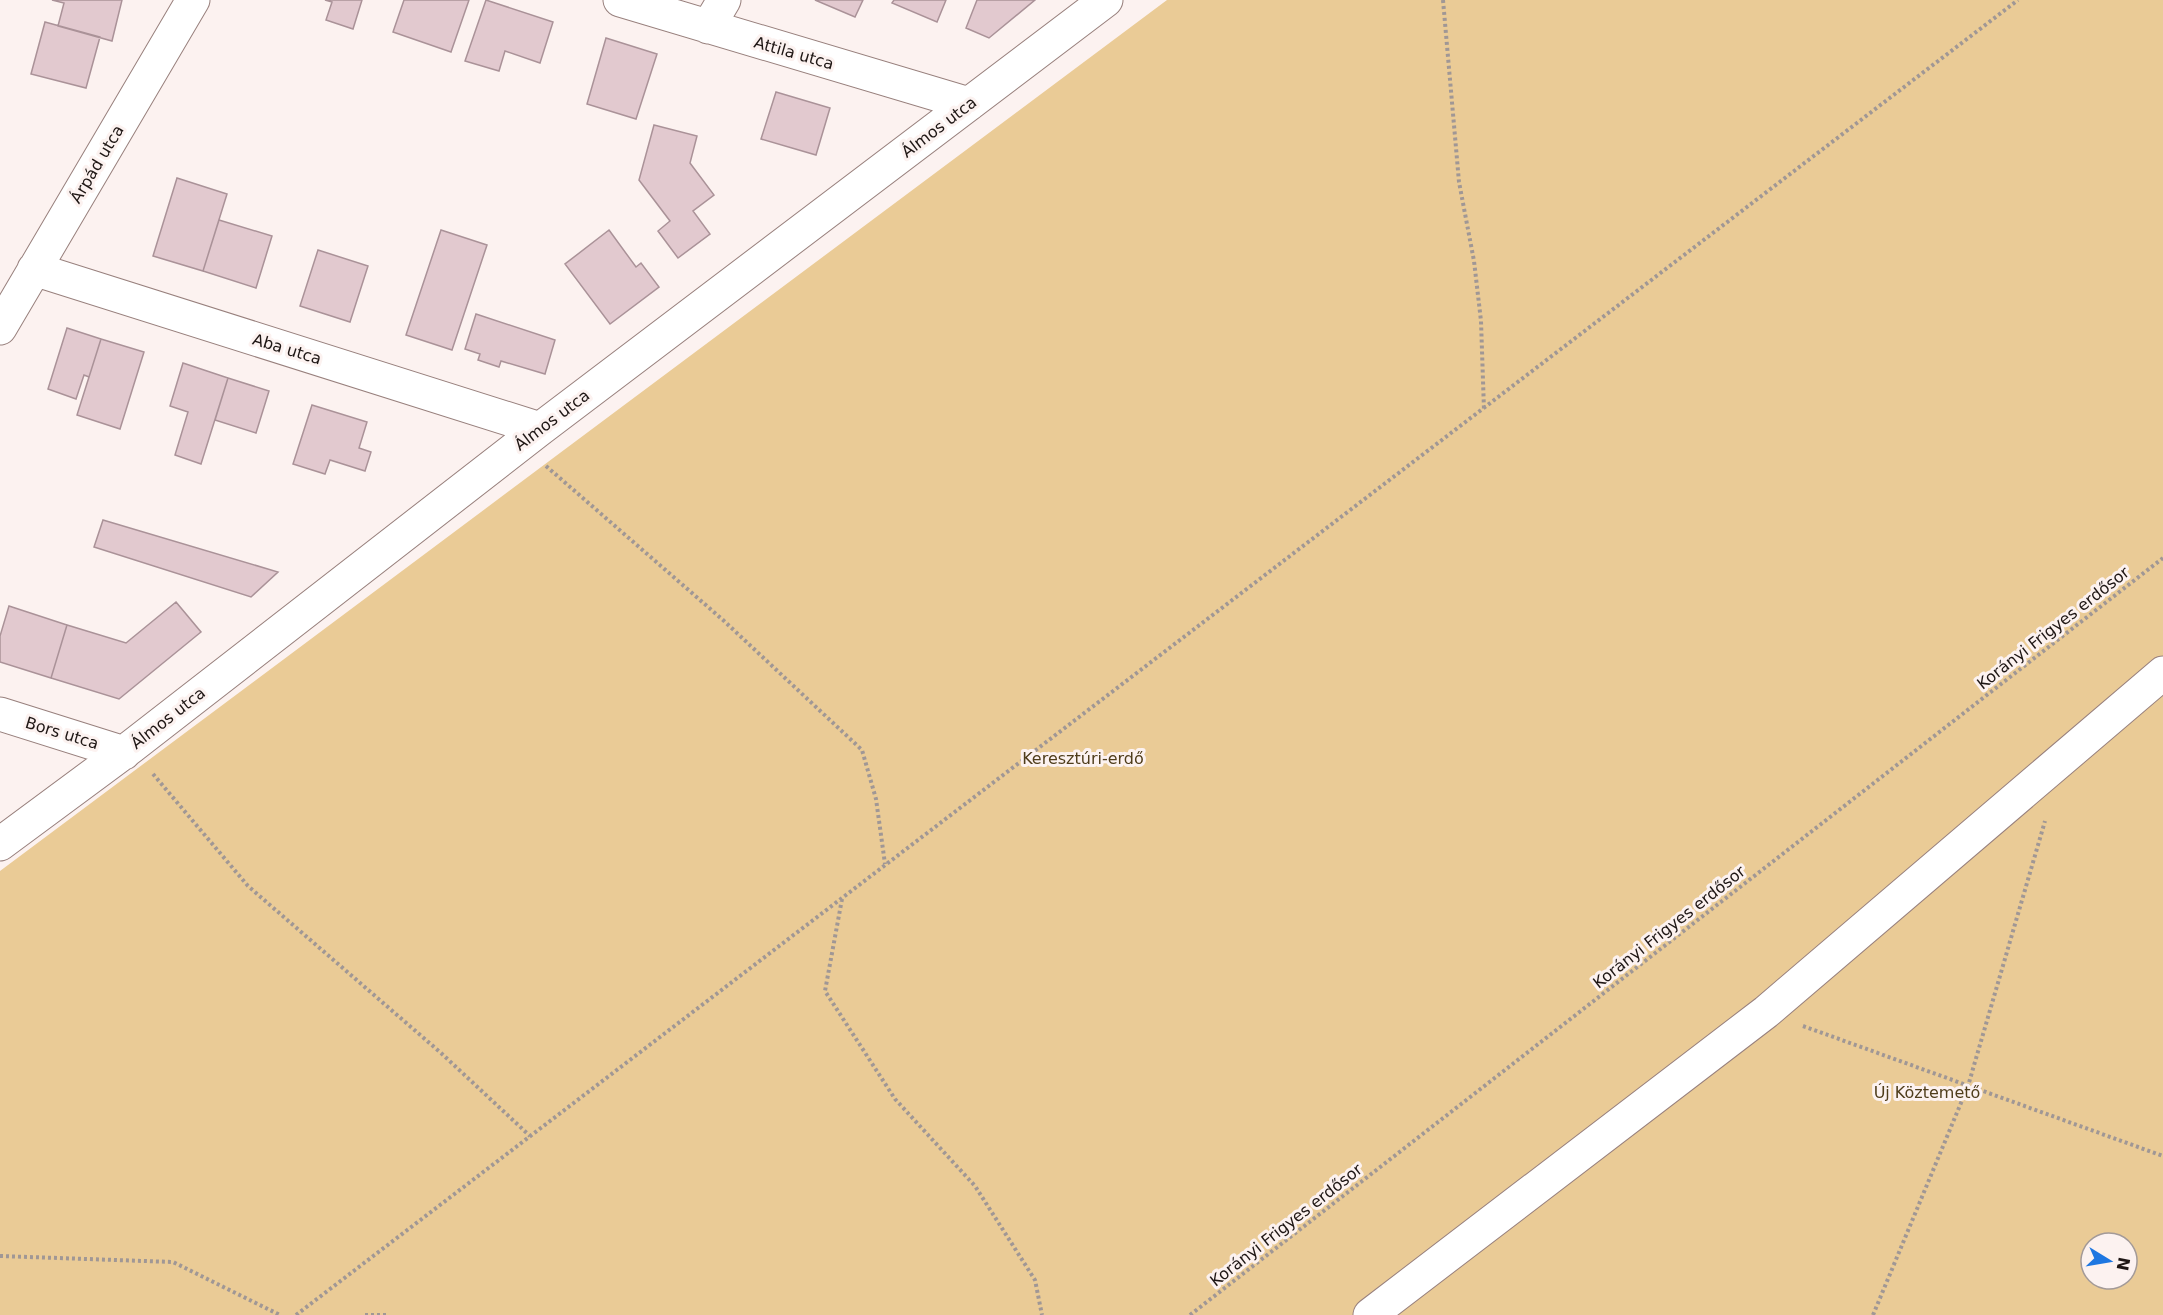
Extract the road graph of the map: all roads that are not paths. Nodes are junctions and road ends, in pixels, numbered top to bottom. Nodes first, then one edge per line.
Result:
1 (194, 0) edge
2 (620, 0) edge
3 (1106, 0) edge
4 (716, 14) edge
5 (969, 104) junction
6 (34, 269) junction
7 (0, 328) edge
8 (530, 436) junction
9 (2163, 674) edge
10 (0, 714) edge
11 (127, 750) junction
12 (0, 844) edge
13 (1370, 1315) edge

1 - 6 street, Árpád utca
2 - 4 street, Attila utca
3 - 5 street, Álmos utca
4 - 5 street, Attila utca
5 - 8 street, Álmos utca
6 - 7 street, Árpád utca
6 - 8 street, Aba utca
8 - 11 street, Álmos utca
9 - 13 street
10 - 11 street, Bors utca
11 - 12 street, Álmos utca

